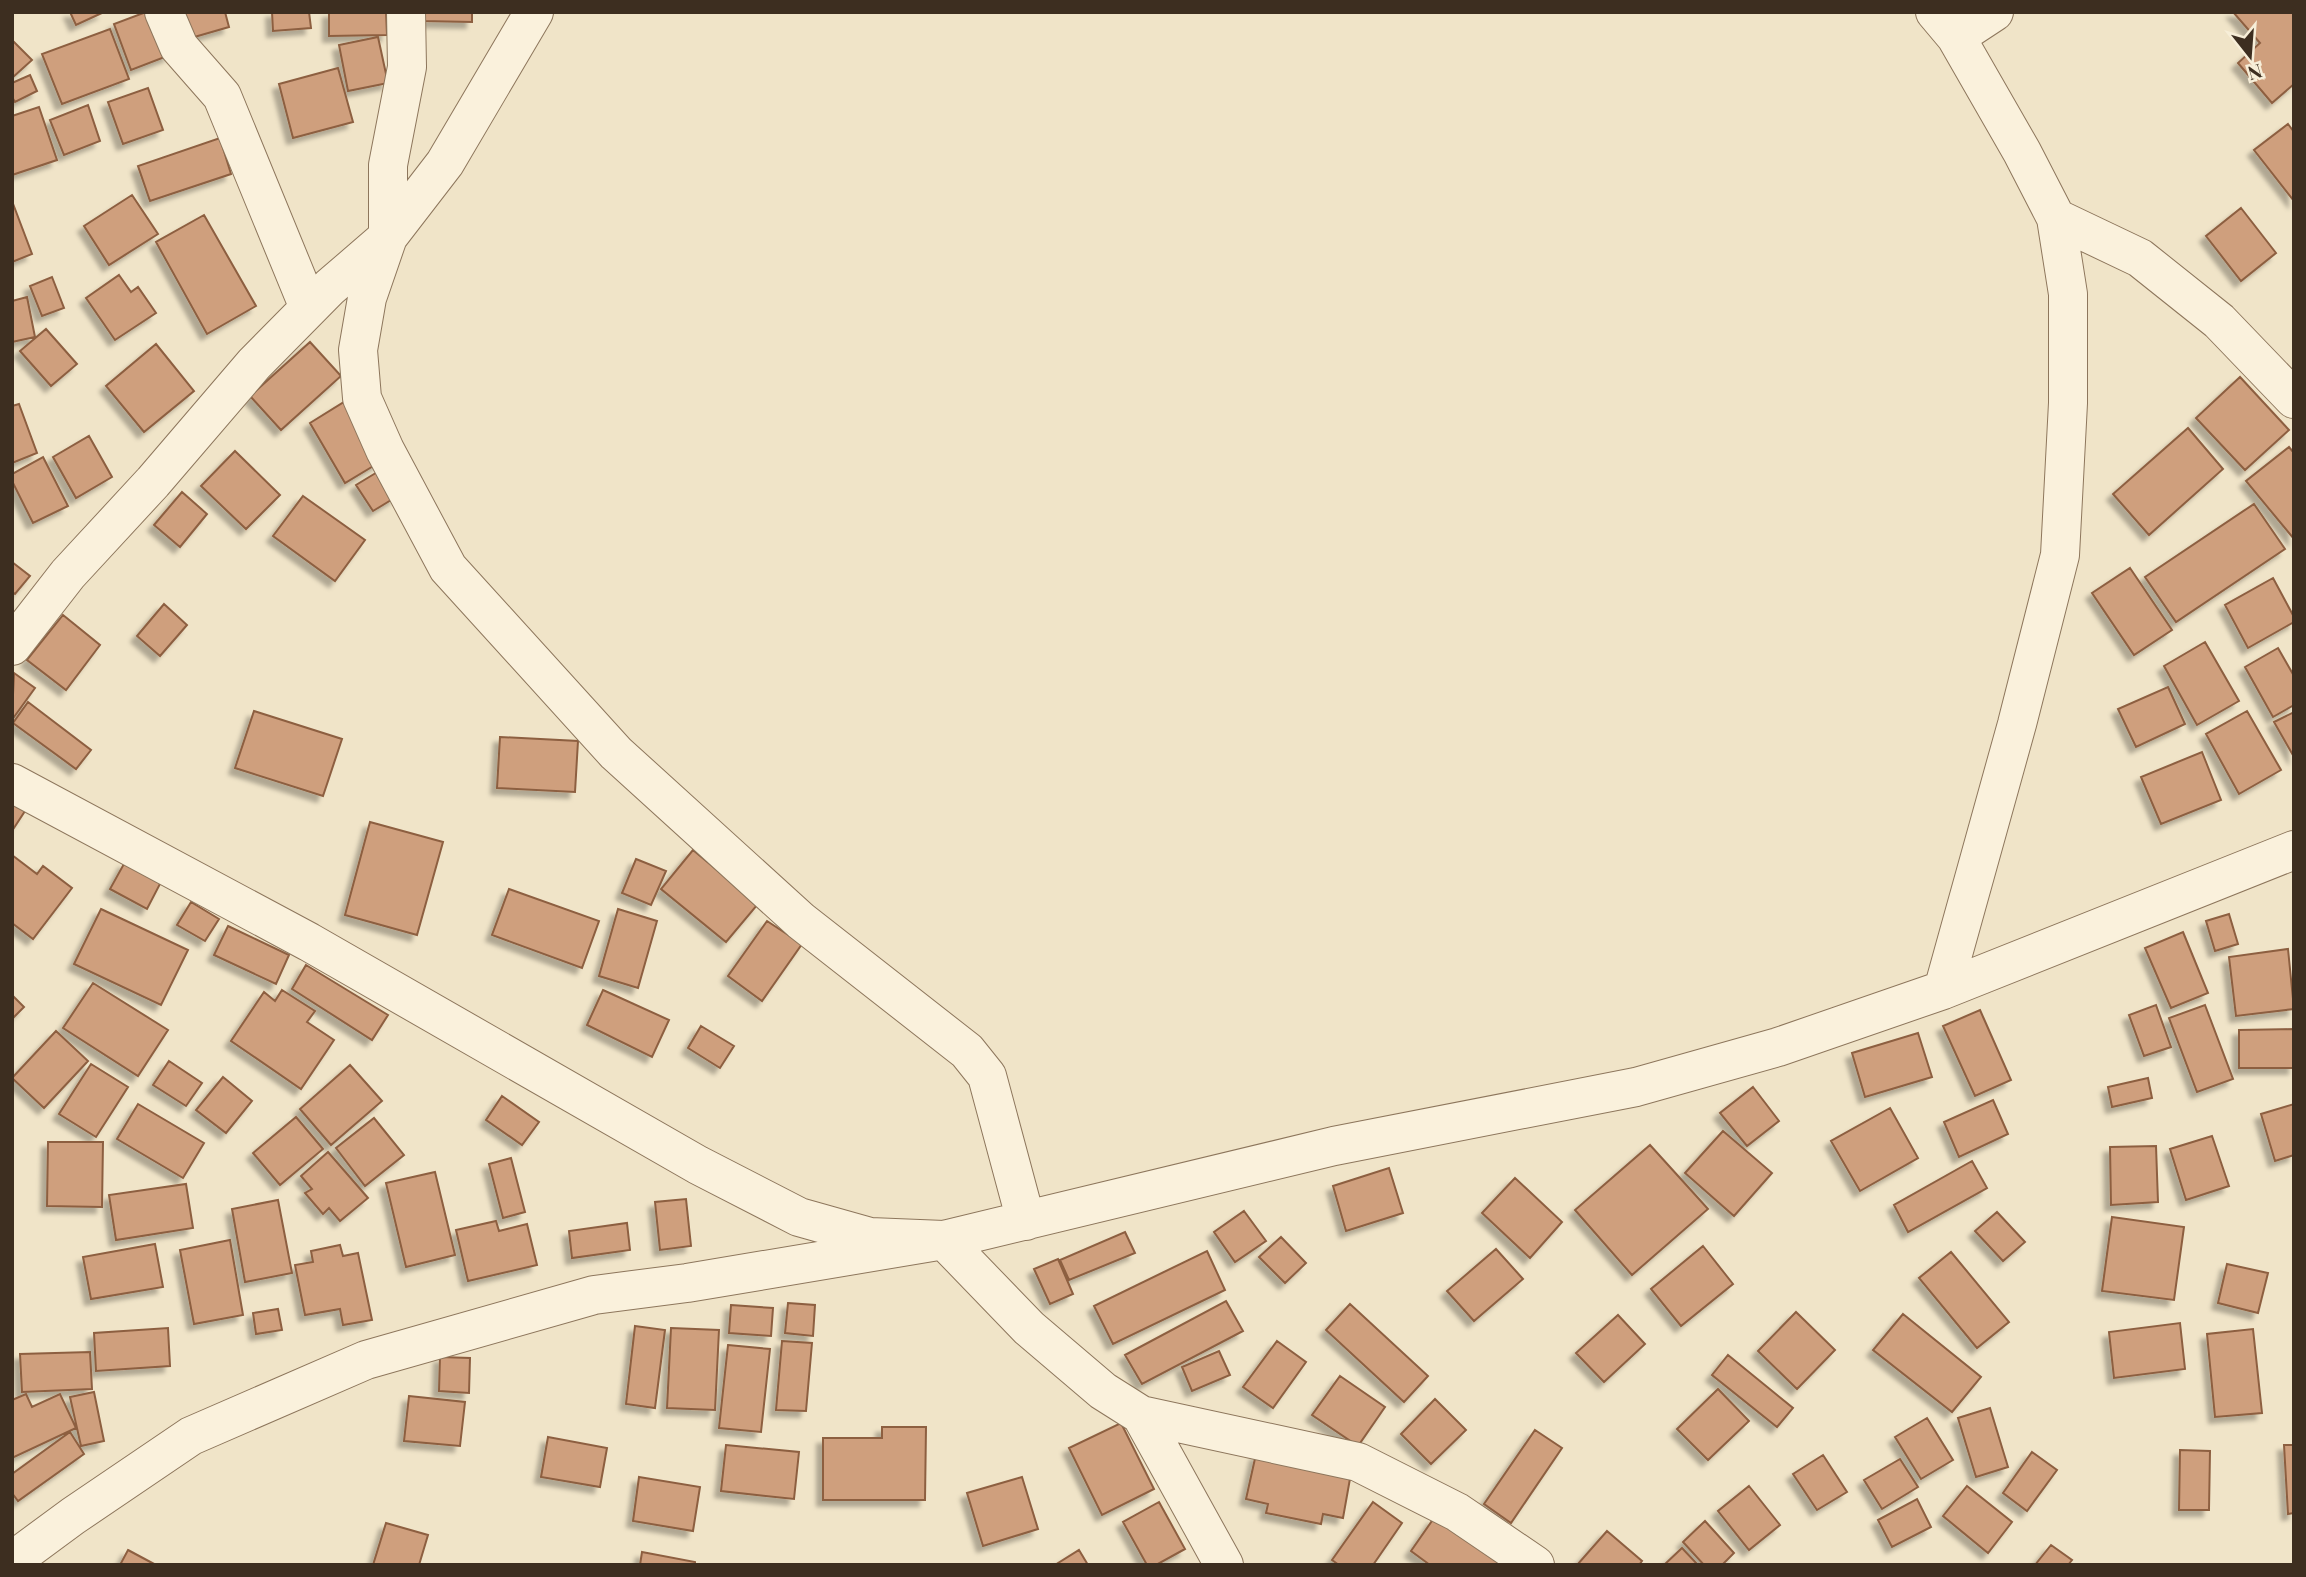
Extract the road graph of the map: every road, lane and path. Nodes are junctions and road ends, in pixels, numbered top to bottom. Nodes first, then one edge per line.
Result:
1 (164, 12) edge
2 (406, 12) edge
3 (534, 12) edge
4 (1994, 12) edge
5 (1946, 25) edge
6 (2056, 218) junction
7 (388, 237) junction
8 (309, 308) junction
9 (2294, 399) edge
10 (12, 646) edge
11 (12, 783) edge
12 (2294, 850) edge
13 (1943, 990) junction
14 (1026, 1220) junction
15 (944, 1240) junction
16 (1141, 1415) junction
17 (12, 1561) edge
18 (1224, 1565) edge
19 (1535, 1565) edge

1 - 8 street
2 - 7 street
3 - 7 street
4 - 5 street
5 - 6 street
6 - 9 street
6 - 13 street
7 - 8 street
7 - 14 street
8 - 10 street
11 - 15 street
12 - 13 street
13 - 14 street
14 - 15 street
15 - 16 street
15 - 17 street
16 - 18 street
16 - 19 street

